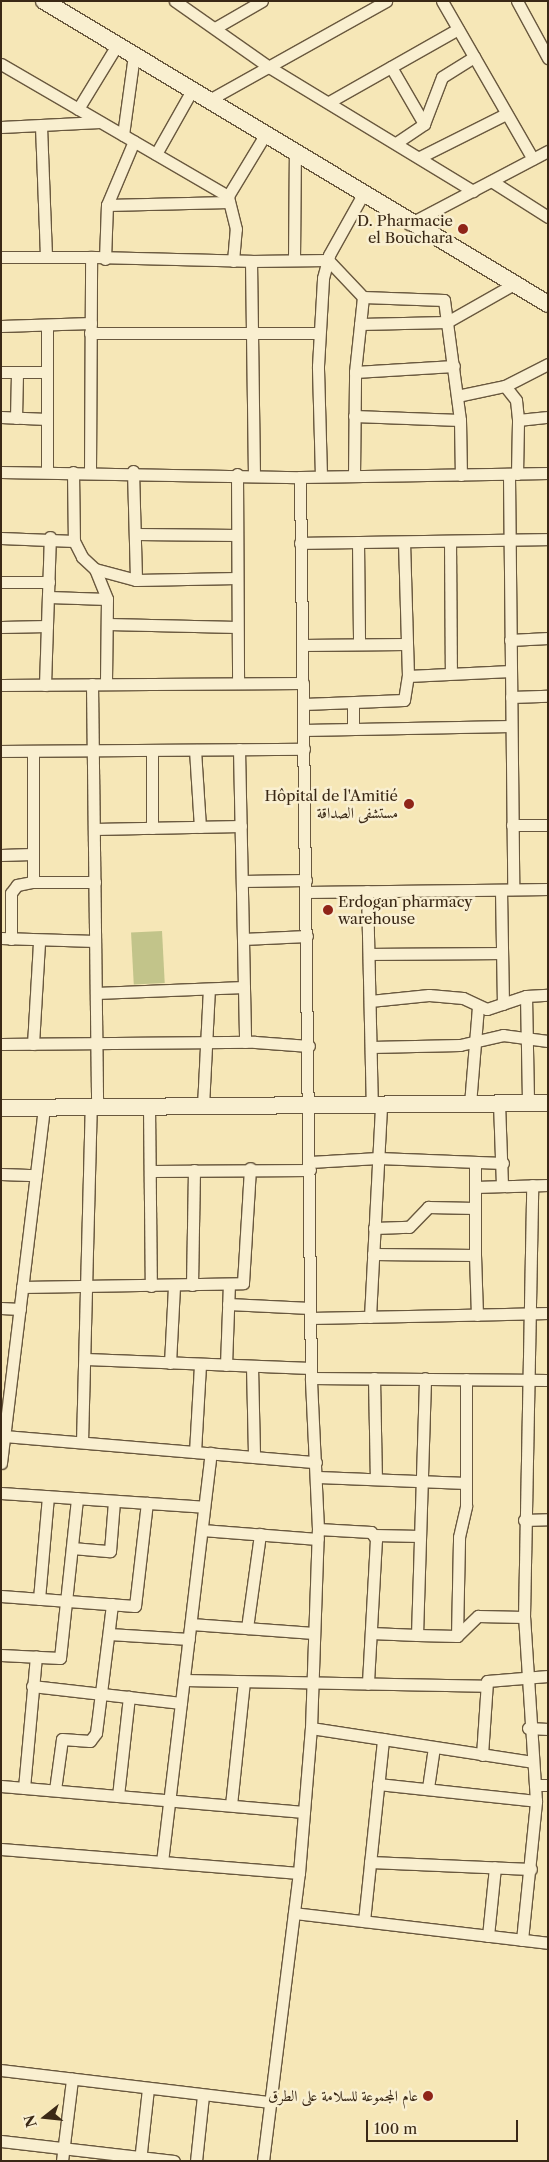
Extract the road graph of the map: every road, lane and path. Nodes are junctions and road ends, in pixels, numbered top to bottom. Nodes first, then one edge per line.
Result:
1 (44, 1) edge
2 (262, 1) edge
3 (386, 1) edge
4 (442, 1) edge
5 (517, 1) edge
6 (183, 3) edge
7 (215, 28) junction
8 (458, 29) junction
9 (117, 45) junction
10 (134, 55) junction
11 (474, 57) junction
12 (548, 58) edge
13 (1, 64) edge
14 (269, 66) junction
15 (391, 67) junction
16 (192, 90) junction
17 (209, 100) junction
18 (329, 102) junction
19 (78, 109) junction
20 (506, 114) junction
21 (100, 122) junction
22 (424, 124) junction
23 (41, 126) junction
24 (1, 128) edge
25 (265, 135) junction
26 (128, 138) junction
27 (396, 143) junction
28 (548, 151) edge
29 (156, 154) junction
30 (295, 154) junction
31 (420, 157) junction
32 (533, 159) junction
33 (493, 182) junction
34 (473, 191) junction
35 (362, 196) junction
36 (228, 199) junction
37 (107, 205) junction
38 (548, 217) edge
39 (409, 224) junction
40 (1, 257) edge
41 (46, 257) junction
42 (91, 257) junction
43 (105, 259) junction
44 (294, 259) junction
45 (328, 260) junction
46 (233, 261) junction
47 (251, 261) junction
48 (514, 284) junction
49 (363, 297) junction
50 (548, 304) edge
51 (447, 322) junction
52 (360, 324) junction
53 (47, 325) junction
54 (1, 326) edge
55 (90, 328) junction
56 (252, 331) junction
57 (319, 334) junction
58 (548, 364) edge
59 (454, 366) junction
60 (1, 372) edge
61 (46, 372) junction
62 (355, 372) junction
63 (16, 373) junction
64 (505, 386) junction
65 (457, 396) junction
66 (354, 416) junction
67 (1, 417) edge
68 (548, 417) edge
69 (16, 418) junction
70 (47, 419) junction
71 (460, 420) junction
72 (518, 420) junction
73 (133, 471) junction
74 (1, 472) edge
75 (47, 472) junction
76 (73, 472) junction
77 (90, 472) junction
78 (548, 473) edge
79 (237, 474) junction
80 (254, 475) junction
81 (513, 475) junction
82 (300, 476) junction
83 (321, 476) junction
84 (354, 476) junction
85 (461, 476) junction
86 (137, 534) junction
87 (237, 535) junction
88 (50, 537) junction
89 (1, 538) edge
90 (510, 539) junction
91 (548, 539) edge
92 (450, 540) junction
93 (74, 541) junction
94 (358, 542) junction
95 (404, 542) junction
96 (300, 543) junction
97 (95, 569) junction
98 (237, 578) junction
99 (136, 580) junction
100 (1, 582) edge
101 (50, 582) junction
102 (49, 597) junction
103 (106, 599) junction
104 (108, 624) junction
105 (48, 626) junction
106 (1, 627) edge
107 (237, 628) junction
108 (548, 638) edge
109 (510, 640) junction
110 (359, 644) junction
111 (405, 644) junction
112 (302, 645) junction
113 (511, 671) junction
114 (451, 672) junction
115 (408, 676) junction
116 (238, 682) junction
117 (303, 683) junction
118 (92, 684) junction
119 (106, 684) junction
120 (1, 685) edge
121 (45, 685) junction
122 (548, 696) edge
123 (511, 697) junction
124 (353, 703) junction
125 (304, 704) junction
126 (511, 726) junction
127 (353, 729) junction
128 (303, 730) junction
129 (240, 749) junction
130 (304, 749) junction
131 (93, 750) junction
132 (152, 750) junction
133 (195, 750) junction
134 (1, 751) edge
135 (33, 751) junction
136 (548, 824) edge
137 (512, 825) junction
138 (241, 826) junction
139 (200, 827) junction
140 (152, 828) junction
141 (94, 829) junction
142 (32, 854) junction
143 (1, 855) edge
144 (306, 880) junction
145 (242, 881) junction
146 (33, 882) junction
147 (94, 882) junction
148 (548, 889) edge
149 (501, 890) junction
150 (513, 890) junction
151 (306, 892) junction
152 (367, 892) junction
153 (307, 936) junction
154 (6, 938) edge
155 (243, 939) junction
156 (95, 941) junction
157 (39, 942) junction
158 (501, 953) junction
159 (368, 954) junction
160 (244, 987) junction
161 (209, 989) junction
162 (96, 993) junction
163 (526, 996) junction
164 (548, 996) edge
165 (370, 1001) junction
166 (503, 1004) junction
167 (478, 1007) junction
168 (527, 1038) junction
169 (475, 1040) junction
170 (548, 1041) edge
171 (245, 1042) junction
172 (205, 1043) junction
173 (1, 1044) edge
174 (33, 1044) junction
175 (96, 1044) junction
176 (309, 1046) junction
177 (371, 1047) junction
178 (500, 1103) junction
179 (528, 1103) junction
180 (548, 1103) edge
181 (470, 1104) junction
182 (310, 1105) junction
183 (376, 1105) junction
184 (203, 1106) junction
185 (94, 1107) junction
186 (149, 1107) junction
187 (1, 1108) edge
188 (44, 1108) junction
189 (378, 1158) junction
190 (475, 1162) junction
191 (503, 1163) junction
192 (310, 1166) junction
193 (250, 1168) junction
194 (194, 1170) junction
195 (150, 1171) junction
196 (1, 1174) edge
197 (36, 1175) junction
198 (532, 1185) junction
199 (548, 1185) edge
200 (502, 1186) junction
201 (475, 1187) junction
202 (475, 1208) junction
203 (374, 1228) junction
204 (373, 1254) junction
205 (475, 1255) junction
206 (192, 1285) junction
207 (229, 1285) junction
208 (88, 1286) junction
209 (151, 1286) junction
210 (174, 1286) junction
211 (22, 1287) junction
212 (228, 1304) junction
213 (1, 1308) edge
214 (20, 1309) junction
215 (310, 1313) junction
216 (527, 1314) junction
217 (548, 1314) edge
218 (477, 1315) junction
219 (370, 1317) junction
220 (86, 1360) junction
221 (170, 1363) junction
222 (7, 1364) edge
223 (200, 1364) junction
224 (226, 1365) junction
225 (252, 1366) junction
226 (311, 1373) junction
227 (374, 1378) junction
228 (425, 1378) junction
229 (466, 1379) junction
230 (527, 1380) junction
231 (548, 1380) edge
232 (4, 1436) junction
233 (82, 1442) junction
234 (195, 1452) junction
235 (211, 1453) junction
236 (254, 1457) junction
237 (316, 1462) junction
238 (1, 1463) edge
239 (318, 1477) junction
240 (376, 1478) junction
241 (421, 1478) junction
242 (466, 1483) junction
243 (1, 1493) edge
244 (48, 1496) junction
245 (77, 1498) junction
246 (114, 1501) junction
247 (147, 1503) junction
248 (204, 1507) junction
249 (548, 1519) edge
250 (524, 1520) junction
251 (202, 1530) junction
252 (260, 1534) junction
253 (318, 1534) junction
254 (374, 1535) junction
255 (420, 1536) junction
256 (72, 1548) junction
257 (1, 1596) edge
258 (39, 1599) junction
259 (67, 1601) junction
260 (112, 1604) junction
261 (524, 1617) junction
262 (191, 1624) junction
263 (247, 1628) junction
264 (314, 1633) junction
265 (371, 1633) junction
266 (109, 1634) junction
267 (417, 1636) junction
268 (457, 1636) junction
269 (189, 1639) junction
270 (1, 1655) edge
271 (36, 1658) junction
272 (548, 1676) edge
273 (525, 1677) junction
274 (184, 1680) junction
275 (244, 1682) junction
276 (368, 1684) junction
277 (312, 1685) junction
278 (32, 1686) junction
279 (486, 1686) junction
280 (102, 1694) junction
281 (129, 1696) junction
282 (181, 1703) junction
283 (311, 1728) junction
284 (528, 1728) junction
285 (548, 1728) edge
286 (383, 1739) junction
287 (434, 1747) junction
288 (482, 1755) junction
289 (532, 1762) junction
290 (378, 1784) junction
291 (535, 1785) junction
292 (548, 1785) edge
293 (1, 1786) edge
294 (24, 1788) junction
295 (428, 1788) junction
296 (55, 1790) junction
297 (118, 1796) junction
298 (170, 1800) junction
299 (536, 1801) junction
300 (231, 1805) junction
301 (304, 1812) junction
302 (1, 1849) edge
303 (162, 1862) junction
304 (370, 1862) junction
305 (495, 1867) junction
306 (531, 1869) junction
307 (299, 1873) junction
308 (294, 1913) junction
309 (364, 1921) junction
310 (488, 1936) junction
311 (522, 1940) junction
312 (548, 1943) edge
313 (1, 2070) edge
314 (72, 2079) junction
315 (148, 2088) junction
316 (203, 2095) junction
317 (271, 2102) junction
318 (1, 2141) edge
319 (64, 2148) junction
320 (140, 2159) edge
321 (62, 2161) edge
322 (174, 2161) edge
323 (196, 2161) edge
324 (263, 2161) edge

1 - 9 street
2 - 7 street
3 - 14 street
4 - 8 street
5 - 12 street
6 - 7 street
7 - 14 street
8 - 11 street
8 - 15 street
9 - 10 street
9 - 19 street
10 - 16 street
10 - 26 street
11 - 20 street
11 - 22 street
13 - 19 street
14 - 17 street
14 - 18 street
15 - 18 street
15 - 22 street
16 - 17 street
16 - 29 street
17 - 25 street
18 - 27 street
19 - 21 street
20 - 31 street
20 - 32 street
21 - 23 street
21 - 26 street
22 - 27 street
23 - 24 street
23 - 41 street
25 - 30 street
25 - 36 street
26 - 29 street
26 - 37 street
27 - 31 street
28 - 32 street
29 - 36 street
30 - 35 street
30 - 44 street
31 - 34 street
32 - 33 street
33 - 34 street
33 - 38 street
34 - 39 street
35 - 39 street
35 - 45 street
36 - 37 street
36 - 46 street
37 - 43 street
39 - 48 street
40 - 41 street
41 - 42 street
42 - 43 street
42 - 55 street
43 - 46 street
44 - 45 street
44 - 47 street
45 - 49 street
45 - 57 street
46 - 47 street
47 - 56 street
48 - 50 street
48 - 51 street
49 - 51 street
49 - 52 street
51 - 52 street
51 - 59 street
52 - 62 street
53 - 54 street
53 - 55 street
53 - 61 street
55 - 56 street
55 - 77 street
56 - 57 street
56 - 80 street
57 - 83 street
58 - 64 street
59 - 62 street
59 - 65 street
60 - 63 street
61 - 63 street
61 - 70 street
62 - 66 street
63 - 69 street
64 - 65 street
64 - 72 street
65 - 71 street
66 - 71 street
66 - 84 street
67 - 69 street
68 - 72 street
69 - 70 street
70 - 75 street
71 - 85 street
72 - 81 street
73 - 77 street
73 - 79 street
73 - 86 street
74 - 75 street
75 - 76 street
76 - 77 street
76 - 93 street
78 - 81 street
79 - 80 street
79 - 87 street
80 - 82 street
81 - 85 street
81 - 90 street
82 - 83 street
82 - 96 street
83 - 84 street
84 - 85 street
86 - 87 street
86 - 99 street
87 - 98 street
88 - 89 street
88 - 93 street
88 - 101 street
90 - 91 street
90 - 92 street
90 - 109 street
92 - 95 street
92 - 114 street
93 - 97 street
94 - 95 street
94 - 96 street
94 - 110 street
95 - 111 street
96 - 112 street
97 - 99 street
97 - 103 street
98 - 99 street
98 - 107 street
100 - 101 street
101 - 102 street
102 - 103 street
102 - 105 street
103 - 104 street
104 - 107 street
104 - 119 street
105 - 106 street
105 - 121 street
107 - 116 street
108 - 109 street
109 - 113 street
110 - 111 street
110 - 112 street
111 - 115 street
112 - 117 street
113 - 114 street
113 - 123 street
114 - 115 street
115 - 124 street
116 - 117 street
116 - 119 street
117 - 125 street
118 - 119 street
118 - 121 street
118 - 131 street
120 - 121 street
122 - 123 street
123 - 126 street
124 - 125 street
124 - 127 street
125 - 128 street
126 - 127 street
126 - 137 street
127 - 128 street
128 - 130 street
129 - 130 street
129 - 133 street
129 - 138 street
130 - 144 street
131 - 132 street
131 - 135 street
131 - 141 street
132 - 133 street
132 - 140 street
133 - 139 street
134 - 135 street
135 - 142 street
136 - 137 street
137 - 150 street
138 - 139 street
138 - 145 street
139 - 140 street
140 - 141 street
141 - 147 street
142 - 143 street
142 - 146 street
144 - 145 street
144 - 151 street
145 - 155 street
146 - 147 street
146 - 154 street
147 - 156 street
148 - 150 street
149 - 150 street
149 - 152 street
149 - 158 street
151 - 152 street
151 - 153 street
152 - 159 street
153 - 155 street
153 - 176 street
154 - 157 street
155 - 160 street
156 - 157 street
156 - 162 street
157 - 174 street
158 - 159 street
158 - 166 street
159 - 165 street
160 - 161 street
160 - 171 street
161 - 162 street
161 - 172 street
162 - 175 street
163 - 164 street
163 - 166 street
163 - 168 street
165 - 167 street
165 - 177 street
166 - 167 street
167 - 169 street
168 - 169 street
168 - 170 street
168 - 179 street
169 - 177 street
169 - 181 street
171 - 172 street
171 - 176 street
172 - 175 street
172 - 184 street
173 - 174 street
174 - 175 street
175 - 185 street
176 - 182 street
177 - 183 street
178 - 179 street
178 - 181 street
178 - 191 street
179 - 180 street
181 - 183 street
182 - 183 street
182 - 184 street
182 - 192 street
183 - 189 street
184 - 186 street
185 - 186 street
185 - 188 street
185 - 208 street
186 - 195 street
187 - 188 street
188 - 197 street
189 - 190 street
189 - 192 street
189 - 203 street
190 - 191 street
190 - 201 street
191 - 200 street
192 - 193 street
192 - 215 street
193 - 194 street
193 - 207 street
194 - 195 street
194 - 206 street
195 - 209 street
196 - 197 street
197 - 211 street
198 - 199 street
198 - 200 street
198 - 216 street
200 - 201 street
201 - 202 street
202 - 203 street
202 - 205 street
203 - 204 street
204 - 205 street
204 - 219 street
205 - 218 street
206 - 207 street
206 - 210 street
207 - 212 street
208 - 209 street
208 - 211 street
208 - 220 street
209 - 210 street
210 - 221 street
211 - 214 street
212 - 215 street
212 - 224 street
213 - 214 street
214 - 222 street
215 - 219 street
215 - 226 street
216 - 217 street
216 - 218 street
216 - 230 street
218 - 219 street
220 - 221 street
220 - 233 street
221 - 223 street
222 - 232 street
223 - 224 street
223 - 234 street
224 - 225 street
225 - 226 street
225 - 236 street
226 - 227 street
226 - 237 street
227 - 228 street
227 - 240 street
228 - 229 street
228 - 241 street
229 - 230 street
229 - 242 street
230 - 231 street
230 - 250 street
232 - 233 street
232 - 238 street
233 - 234 street
234 - 235 street
235 - 236 street
235 - 248 street
236 - 237 street
237 - 239 street
239 - 240 street
239 - 253 street
240 - 241 street
241 - 242 street
241 - 255 street
242 - 268 street
243 - 244 street
244 - 245 street
244 - 258 street
245 - 246 street
245 - 256 street
246 - 247 street
246 - 256 street
247 - 248 street
247 - 260 street
248 - 251 street
249 - 250 street
250 - 261 street
251 - 252 street
251 - 262 street
252 - 253 street
252 - 263 street
253 - 254 street
253 - 264 street
254 - 255 street
254 - 265 street
255 - 267 street
256 - 259 street
257 - 258 street
258 - 259 street
259 - 260 street
259 - 271 street
260 - 266 street
261 - 268 street
261 - 273 street
262 - 263 street
262 - 269 street
263 - 264 street
264 - 277 street
265 - 267 street
265 - 276 street
266 - 269 street
266 - 280 street
267 - 268 street
269 - 274 street
270 - 271 street
271 - 278 street
272 - 273 street
273 - 279 street
273 - 284 street
274 - 275 street
274 - 282 street
275 - 277 street
275 - 300 street
276 - 277 street
276 - 279 street
277 - 283 street
278 - 280 street
278 - 294 street
279 - 288 street
280 - 281 street
280 - 296 street
281 - 282 street
281 - 297 street
282 - 298 street
283 - 286 street
283 - 301 street
284 - 285 street
284 - 289 street
286 - 287 street
286 - 290 street
287 - 288 street
287 - 295 street
288 - 289 street
289 - 291 street
290 - 295 street
290 - 304 street
291 - 292 street
291 - 299 street
293 - 294 street
294 - 296 street
295 - 299 street
296 - 297 street
297 - 298 street
298 - 300 street
298 - 303 street
299 - 306 street
300 - 301 street
301 - 307 street
302 - 303 street
303 - 307 street
304 - 305 street
304 - 309 street
305 - 306 street
305 - 310 street
306 - 311 street
307 - 308 street
308 - 309 street
308 - 317 street
309 - 310 street
310 - 311 street
311 - 312 street
313 - 314 street
314 - 315 street
314 - 319 street
315 - 316 street
315 - 320 street
316 - 317 street
316 - 323 street
317 - 324 street
318 - 319 street
319 - 320 street
319 - 321 street
320 - 322 street

